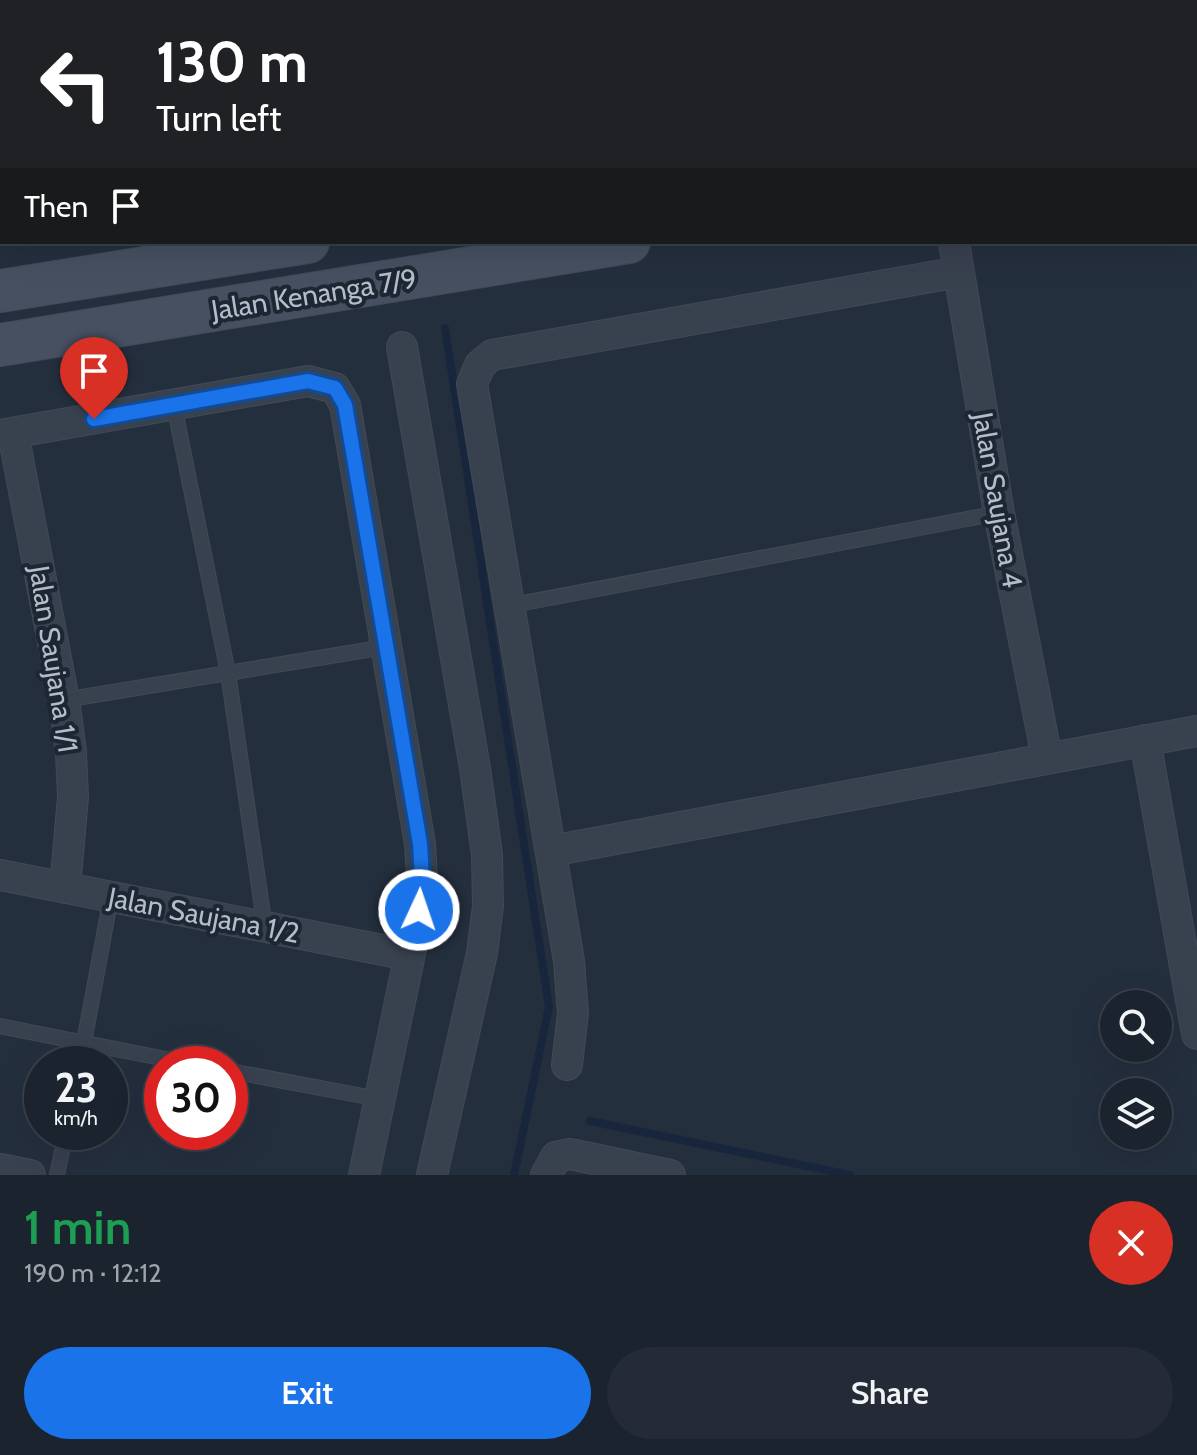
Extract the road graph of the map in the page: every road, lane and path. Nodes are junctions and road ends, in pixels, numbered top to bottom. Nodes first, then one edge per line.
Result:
1 (295, 244) edge
2 (617, 244) edge
3 (954, 244) edge
4 (959, 272) junction
5 (0, 291) edge
6 (0, 345) edge
7 (402, 347) dead end
8 (174, 405) junction
9 (7, 434) edge
10 (999, 513) junction
11 (508, 606) junction
12 (385, 647) junction
13 (228, 673) junction
14 (64, 700) junction
15 (1197, 731) edge
16 (1145, 740) junction
17 (1047, 758) junction
18 (551, 851) junction
19 (0, 875) edge
20 (65, 888) junction
21 (111, 897) junction
22 (265, 928) junction
23 (408, 955) junction
24 (0, 1026) edge
25 (1197, 1034) edge
26 (84, 1044) junction
27 (144, 1055) edge
28 (567, 1065) dead end
29 (248, 1074) edge
30 (379, 1099) junction
31 (62, 1150) edge
32 (0, 1169) edge
33 (30, 1175) edge
34 (57, 1175) edge
35 (364, 1175) edge
36 (432, 1175) edge
37 (546, 1175) edge
38 (670, 1175) edge

1 - 5 street, Jalan Kenanga 7/9
2 - 6 street, Jalan Kenanga 7/9
3 - 4 street, Jalan Saujana 4
4 - 10 street, Jalan Saujana 4
4 - 11 street
7 - 36 street
8 - 9 street
8 - 12 street
8 - 13 lane
9 - 14 street, Jalan Saujana 1/1
10 - 11 lane
10 - 17 street, Jalan Saujana 4
11 - 18 street
12 - 13 lane
12 - 23 street
13 - 14 lane
13 - 22 lane
14 - 20 street, Jalan Saujana 1/1
15 - 16 street
16 - 17 street
16 - 25 street
17 - 18 street
18 - 28 street
19 - 20 street, Jalan Saujana 1/2
20 - 21 street, Jalan Saujana 1/2
21 - 22 street, Jalan Saujana 1/2
21 - 26 lane
22 - 23 street, Jalan Saujana 1/2
23 - 30 street
24 - 26 lane
26 - 27 lane
29 - 30 lane
30 - 35 street
31 - 34 lane
32 - 33 street
37 - 38 street

